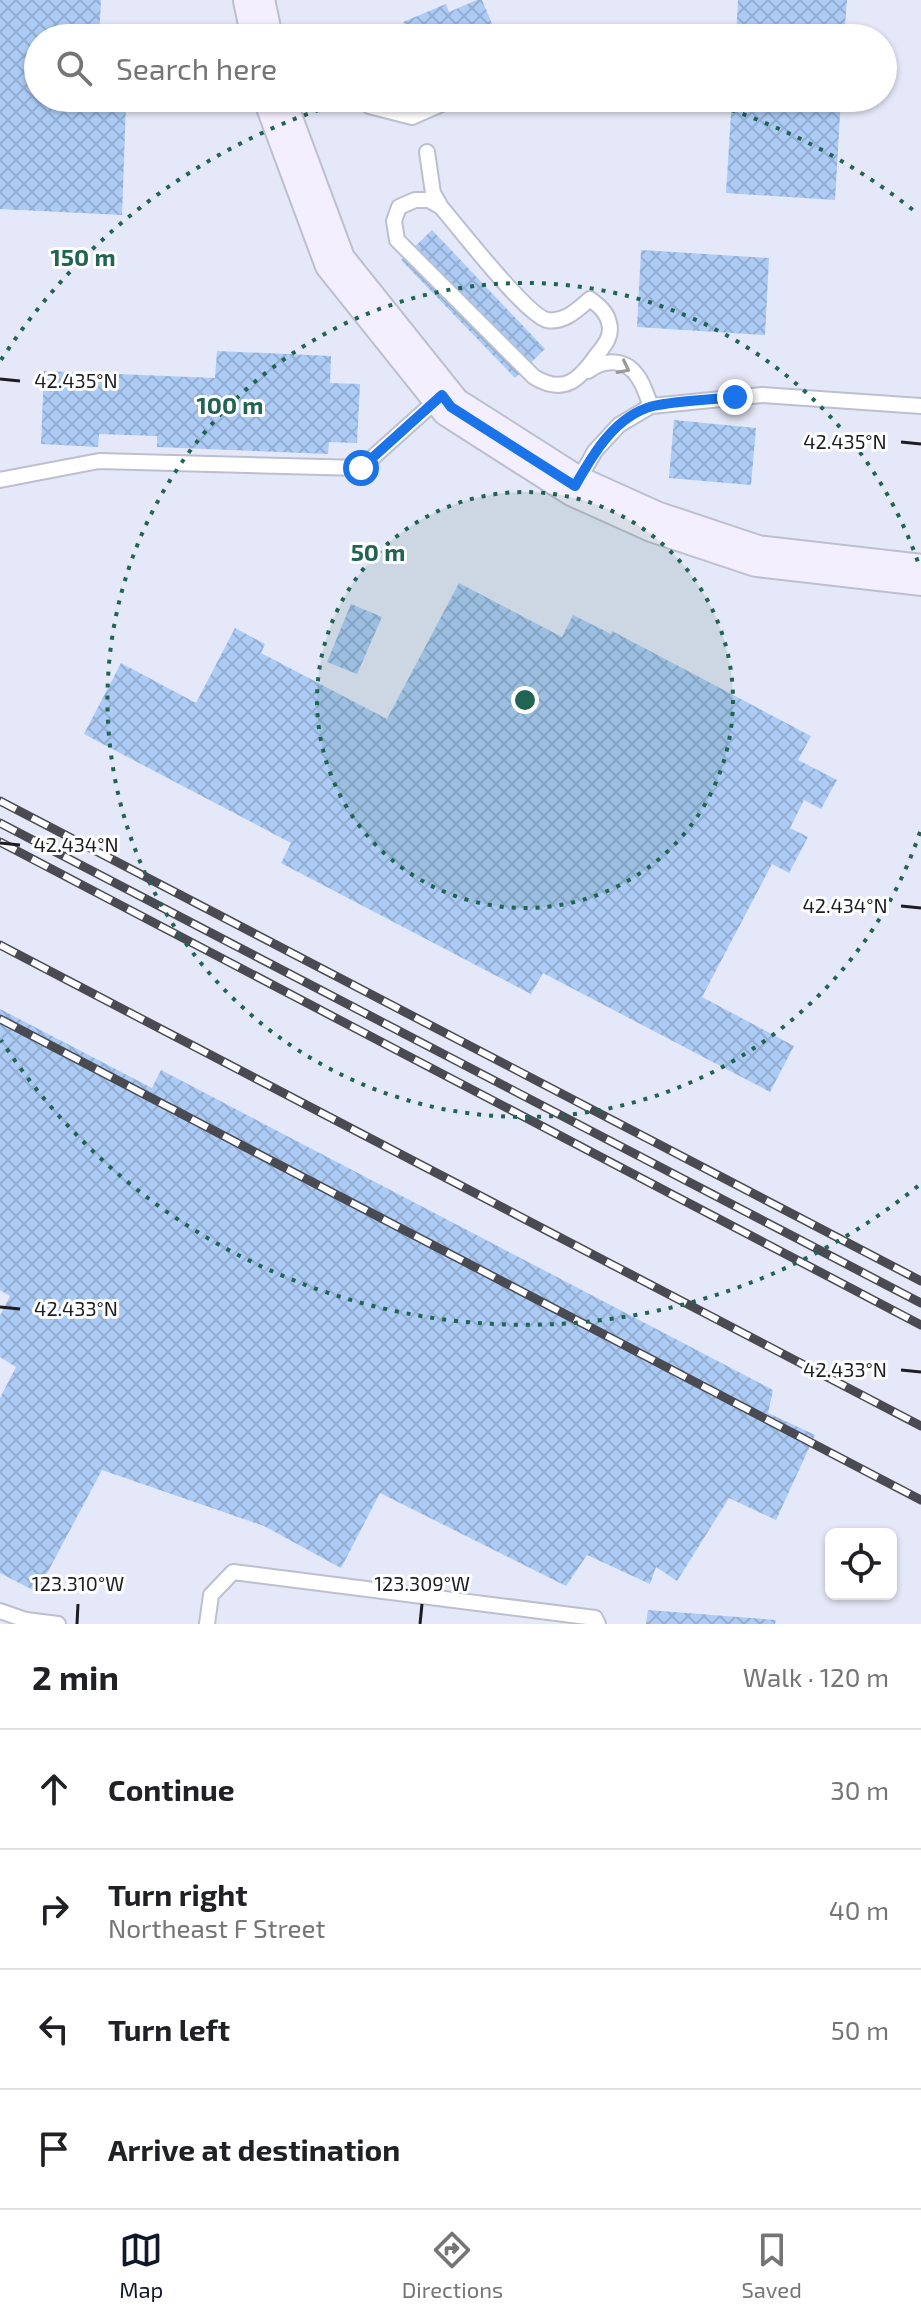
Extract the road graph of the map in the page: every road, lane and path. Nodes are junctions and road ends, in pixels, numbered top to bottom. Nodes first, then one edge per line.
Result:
1 (254, 0) edge
2 (259, 24) edge
3 (279, 112) edge
4 (392, 112) edge
5 (423, 112) edge
6 (427, 152) dead end
7 (441, 207) junction
8 (582, 376) junction
9 (442, 395) junction
10 (651, 406) junction
11 (921, 406) edge
12 (0, 480) edge
13 (575, 486) junction
14 (921, 575) edge
15 (0, 1611) edge
16 (58, 1624) edge
17 (207, 1624) edge
18 (598, 1624) edge

1 - 2 main road
3 - 9 main road
4 - 5 lane
6 - 7 lane
7 - 8 lane
7 - 8 lane
8 -> 10 lane
9 - 12 lane
9 - 13 main road
10 - 11 lane
10 - 13 lane
13 - 14 main road
15 - 16 lane
17 - 18 lane

